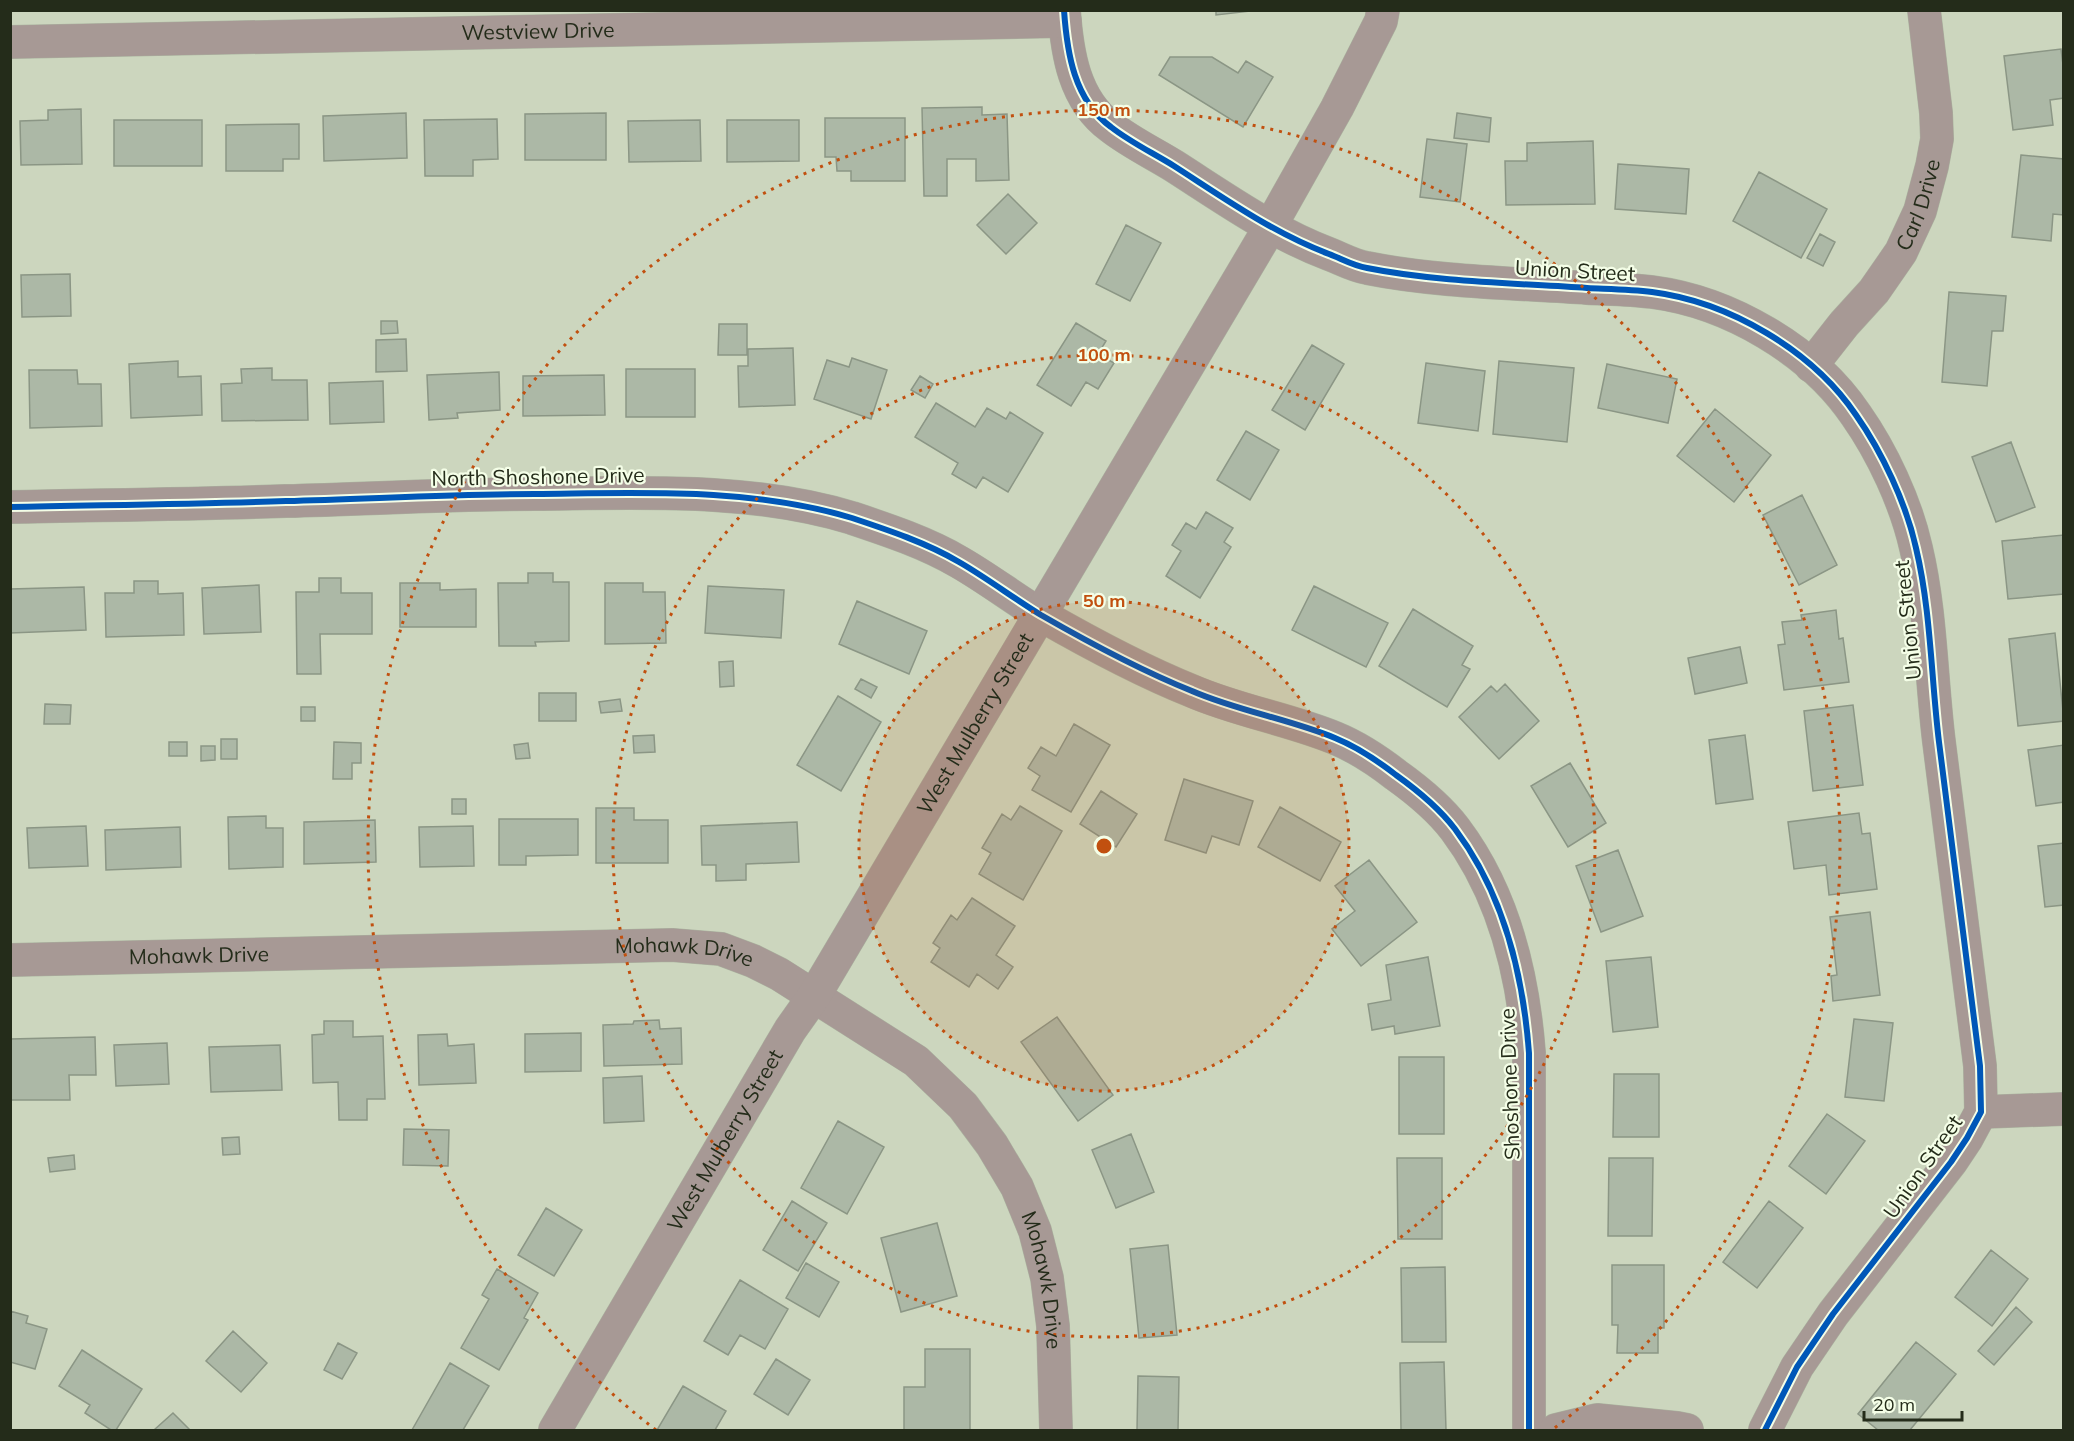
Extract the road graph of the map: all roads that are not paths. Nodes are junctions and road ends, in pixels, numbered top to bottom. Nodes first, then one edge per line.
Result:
1 (1383, 10) edge
2 (1924, 10) edge
3 (1064, 16) edge
4 (357, 22) edge
5 (10, 42) edge
6 (1270, 227) junction
7 (1811, 366) junction
8 (10, 507) edge
9 (1040, 614) junction
10 (10, 960) edge
11 (814, 996) junction
12 (2064, 1109) edge
13 (1981, 1112) junction
14 (555, 1431) edge
15 (1056, 1431) edge
16 (1529, 1431) edge
17 (1556, 1431) edge
18 (1687, 1431) edge
19 (1766, 1431) edge

1 - 6 street, West Mulberry Street
2 - 7 street, Carl Drive
3 - 4 street, Westview Drive
3 - 6 street, Union Street
4 - 5 street, Westview Drive
6 - 7 street, Union Street
6 - 9 street, West Mulberry Street
7 - 13 street, Union Street
8 - 9 street, North Shoshone Drive
9 - 11 street, West Mulberry Street
9 - 16 street, Shoshone Drive
10 - 11 street, Mohawk Drive
11 - 14 street, West Mulberry Street
11 - 15 street, Mohawk Drive
12 - 13 street
13 - 19 street, Union Street
17 - 18 street

